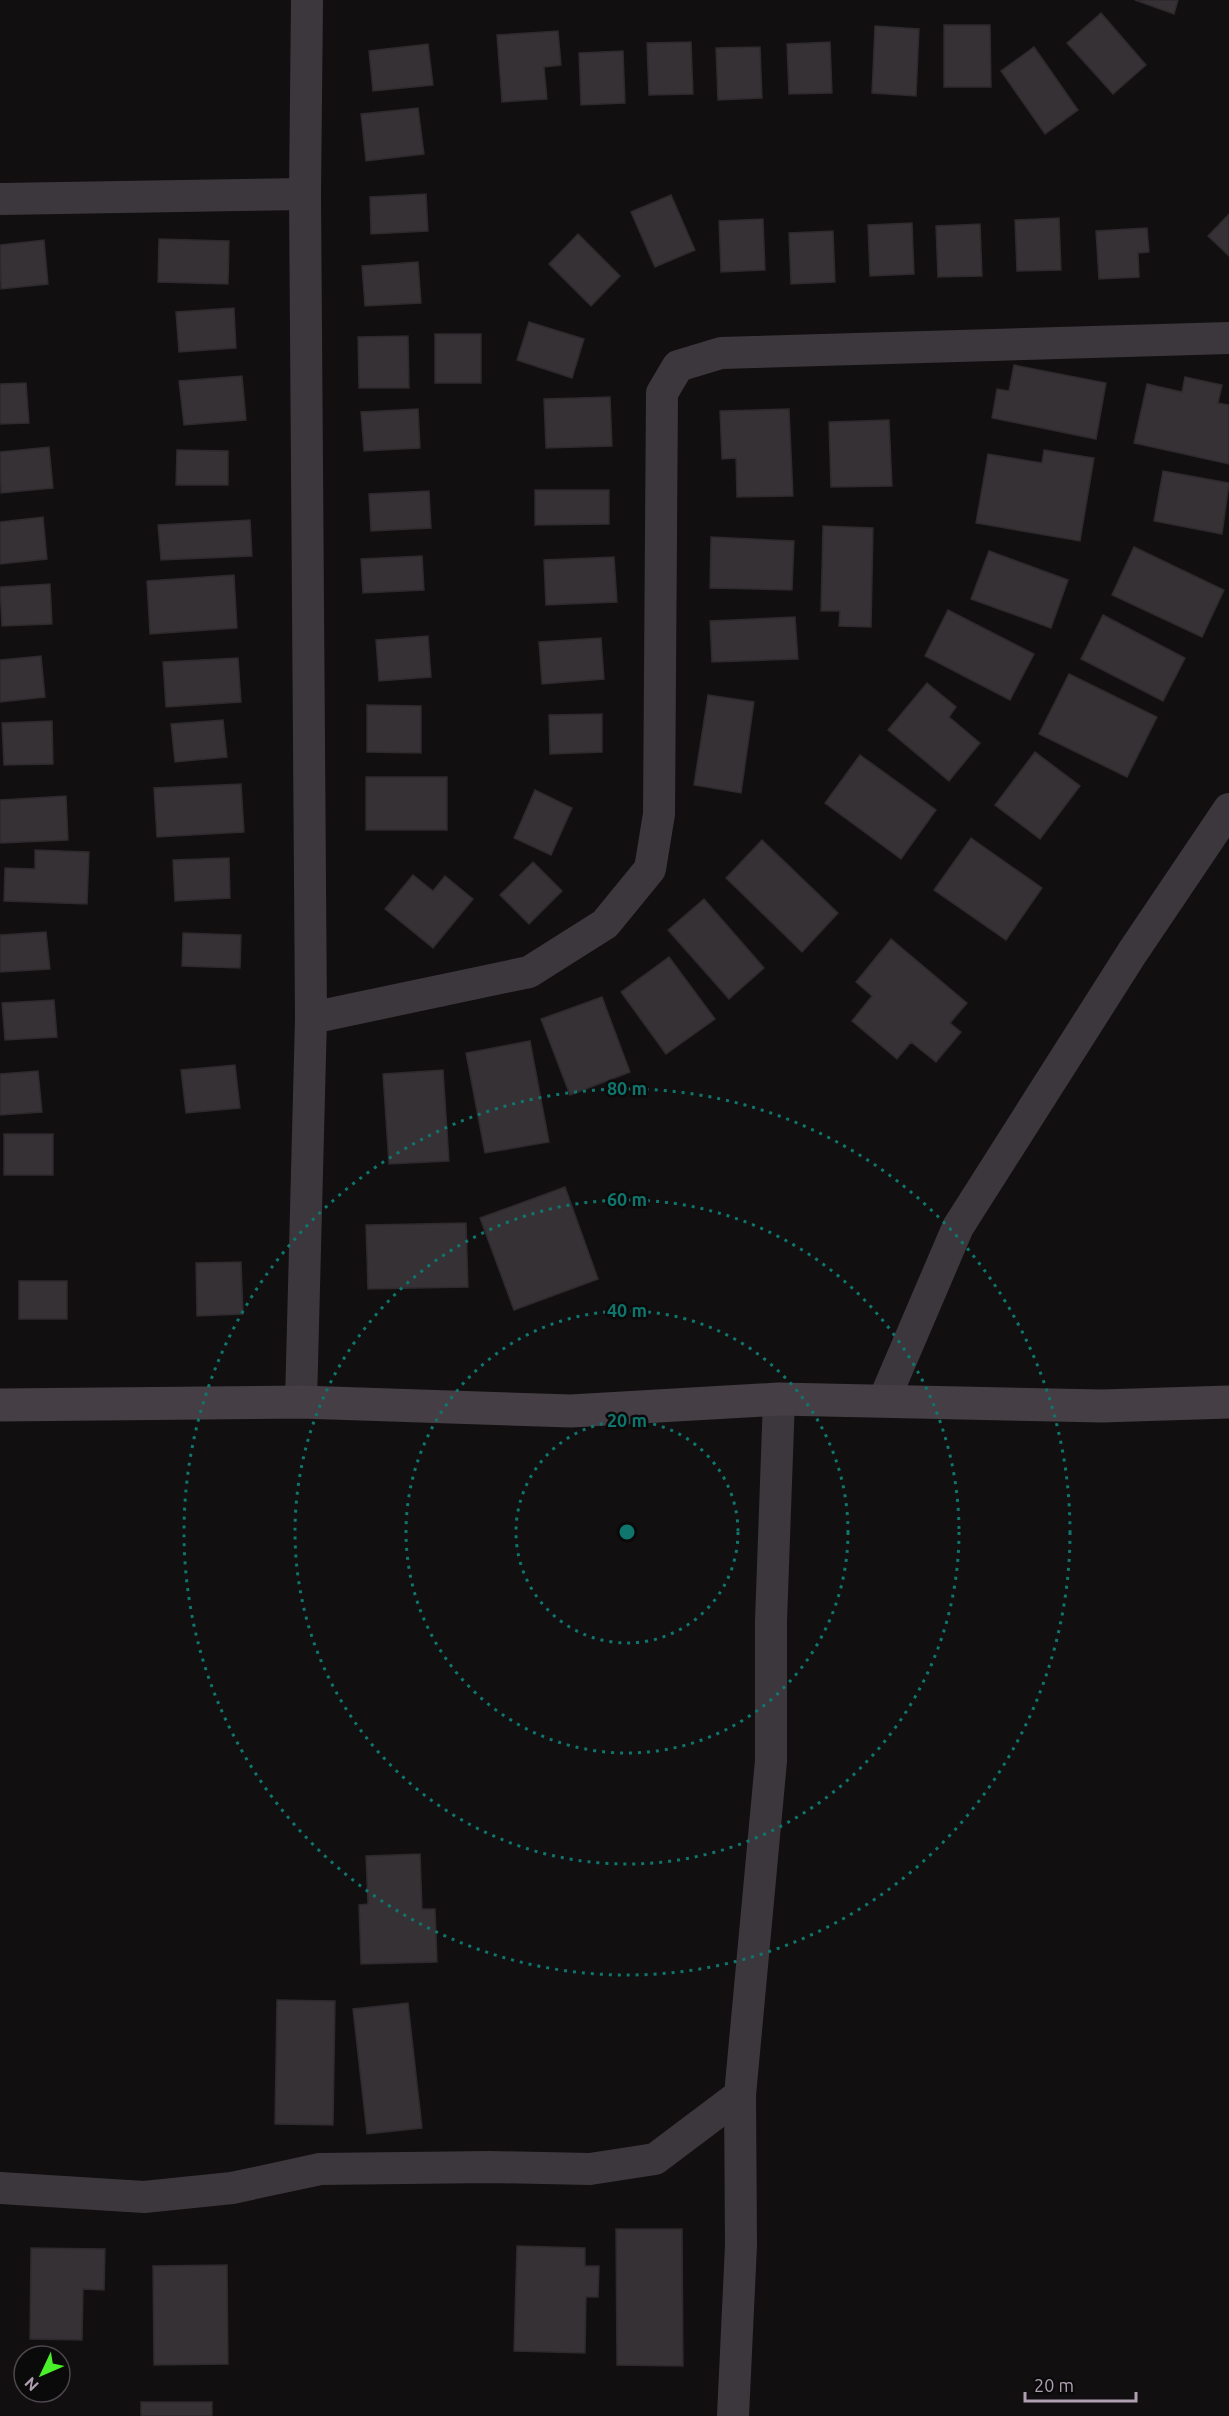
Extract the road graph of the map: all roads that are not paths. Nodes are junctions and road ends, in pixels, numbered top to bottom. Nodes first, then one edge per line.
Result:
1 (307, 0) edge
2 (304, 194) junction
3 (0, 199) edge
4 (1229, 338) edge
5 (1229, 809) edge
6 (311, 1018) junction
7 (779, 1399) junction
8 (884, 1400) junction
9 (301, 1402) junction
10 (1229, 1402) edge
11 (0, 1405) edge
12 (740, 2095) junction
13 (0, 2188) edge
14 (733, 2416) edge

1 - 2 street
2 - 3 street
2 - 6 street
4 - 6 street
5 - 8 street
6 - 9 street
7 - 8 street
7 - 9 street
7 - 12 street
8 - 10 street
9 - 11 street
12 - 13 street
12 - 14 street

